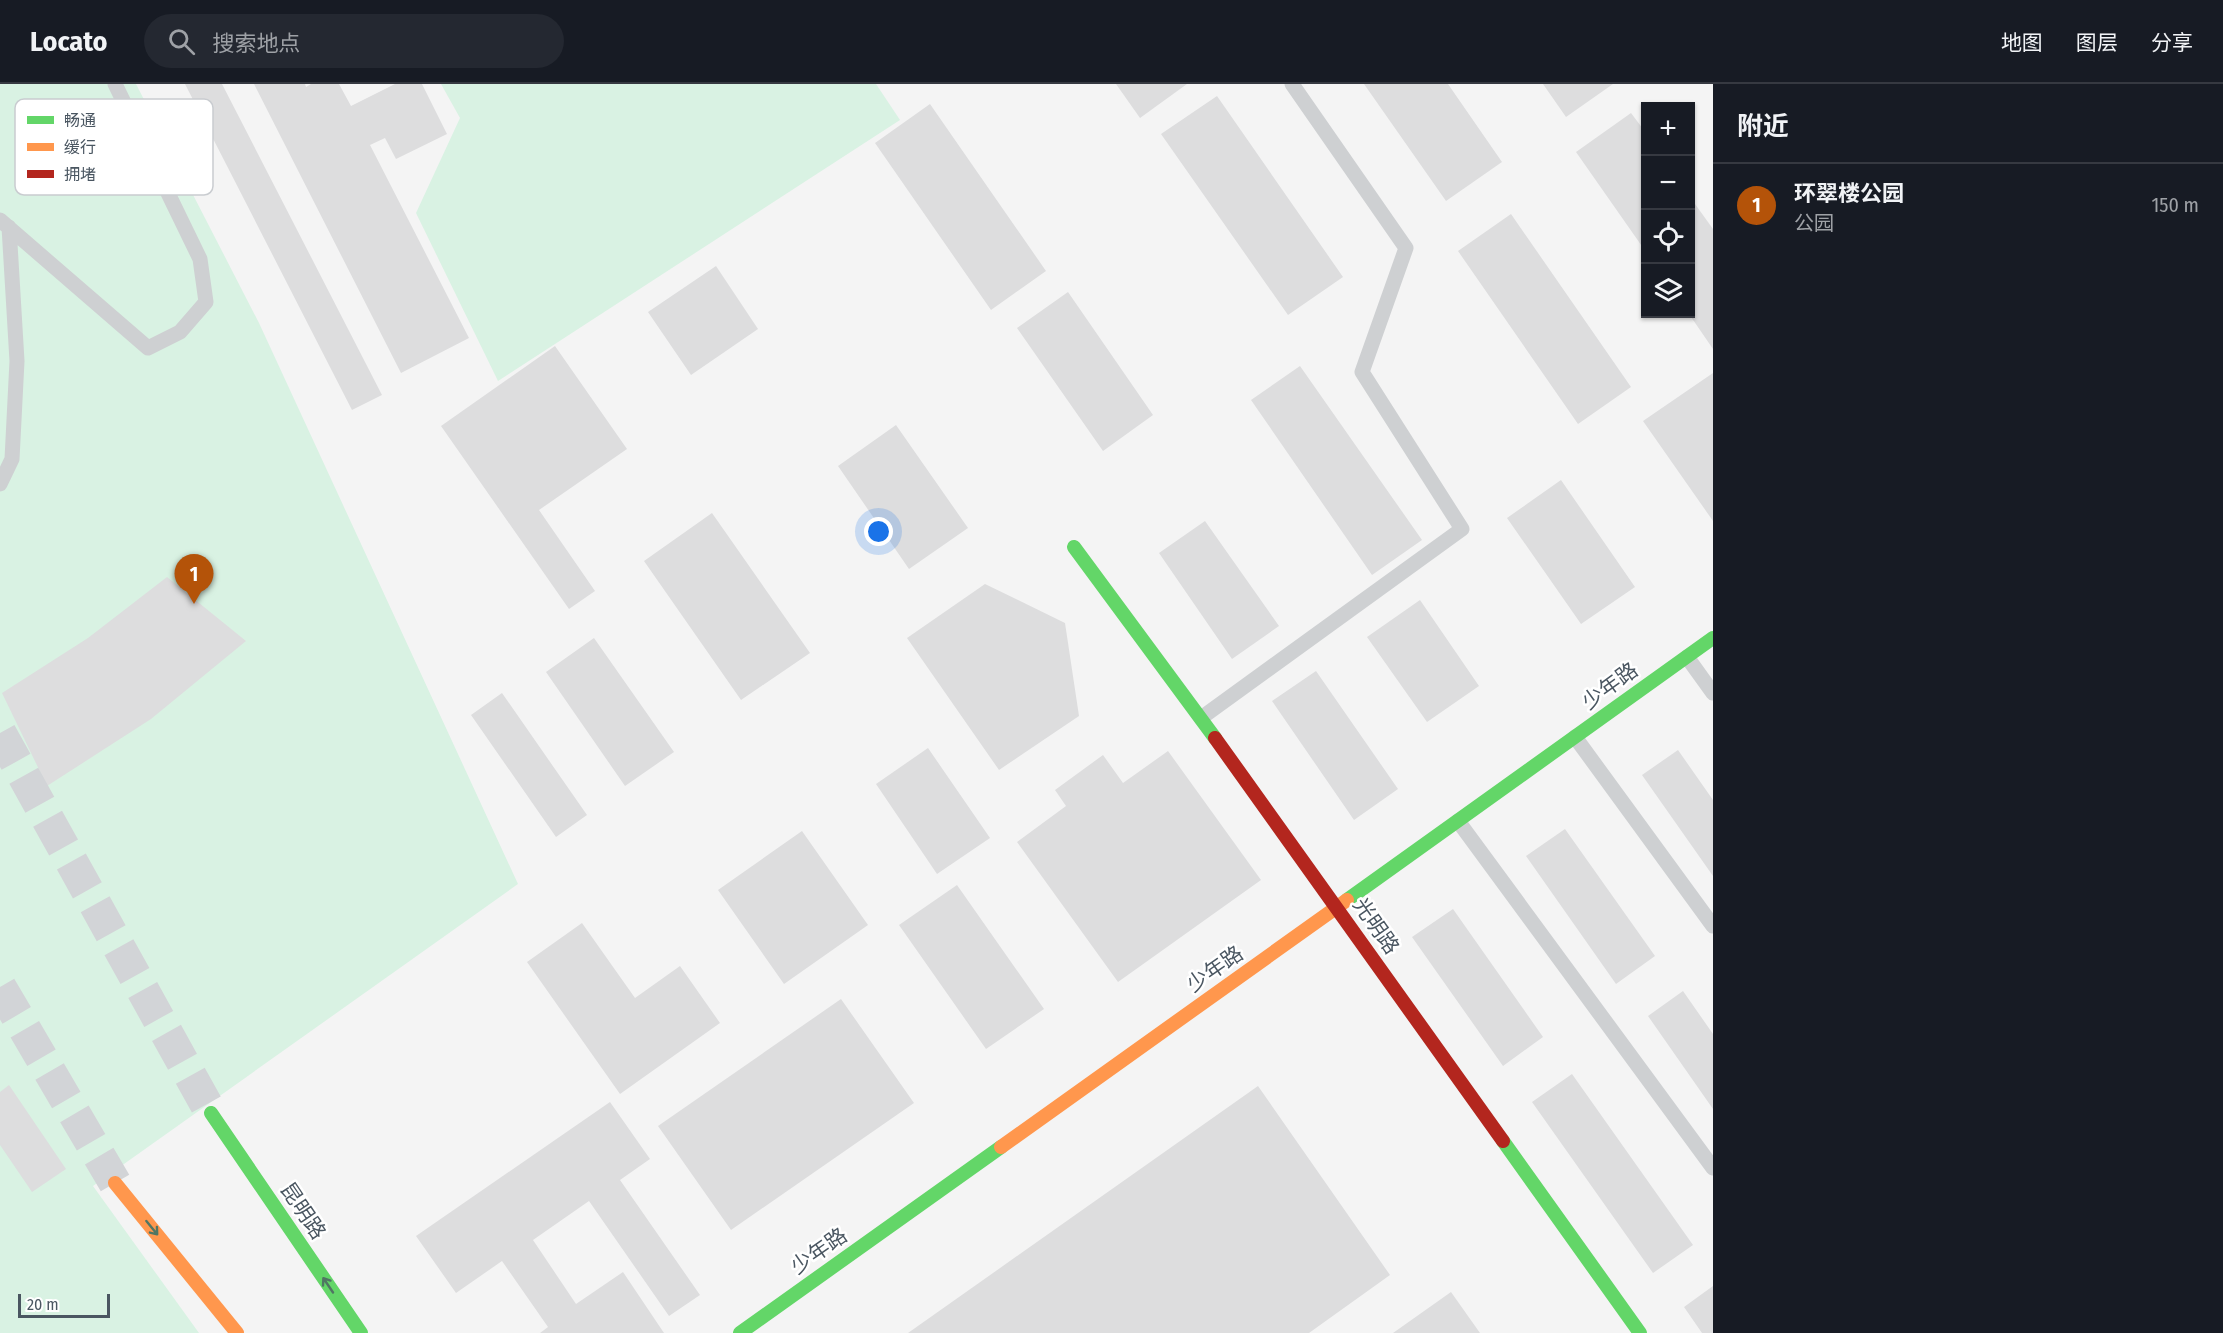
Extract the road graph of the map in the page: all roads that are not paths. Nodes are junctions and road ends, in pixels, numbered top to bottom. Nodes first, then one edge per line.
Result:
1 (115, 84) edge
2 (1292, 84) edge
3 (122, 99) edge
4 (169, 195) edge
5 (4, 223) edge
6 (0, 484) edge
7 (1074, 547) dead end
8 (1713, 638) edge
9 (1687, 657) junction
10 (1713, 693) edge
11 (1202, 718) junction
12 (1575, 737) junction
13 (1458, 821) junction
14 (1337, 908) junction
15 (1713, 926) edge
16 (211, 1113) tunnel mouth
17 (1713, 1168) edge
18 (115, 1183) tunnel mouth
19 (237, 1333) edge
20 (361, 1333) edge
21 (741, 1333) edge
22 (1640, 1333) edge

1 - 3 lane
2 - 11 lane
4 - 5 lane
5 - 6 lane
7 - 11 street, 光明路
8 - 9 street, 少年路
9 - 10 lane
9 - 12 street, 少年路
11 - 14 street, 光明路
12 - 13 street, 少年路
12 - 15 lane
13 - 14 street, 少年路
13 - 17 lane
14 - 21 street, 少年路
14 - 22 street, 光明路
20 -> 16 street, 昆明路
18 -> 19 street

